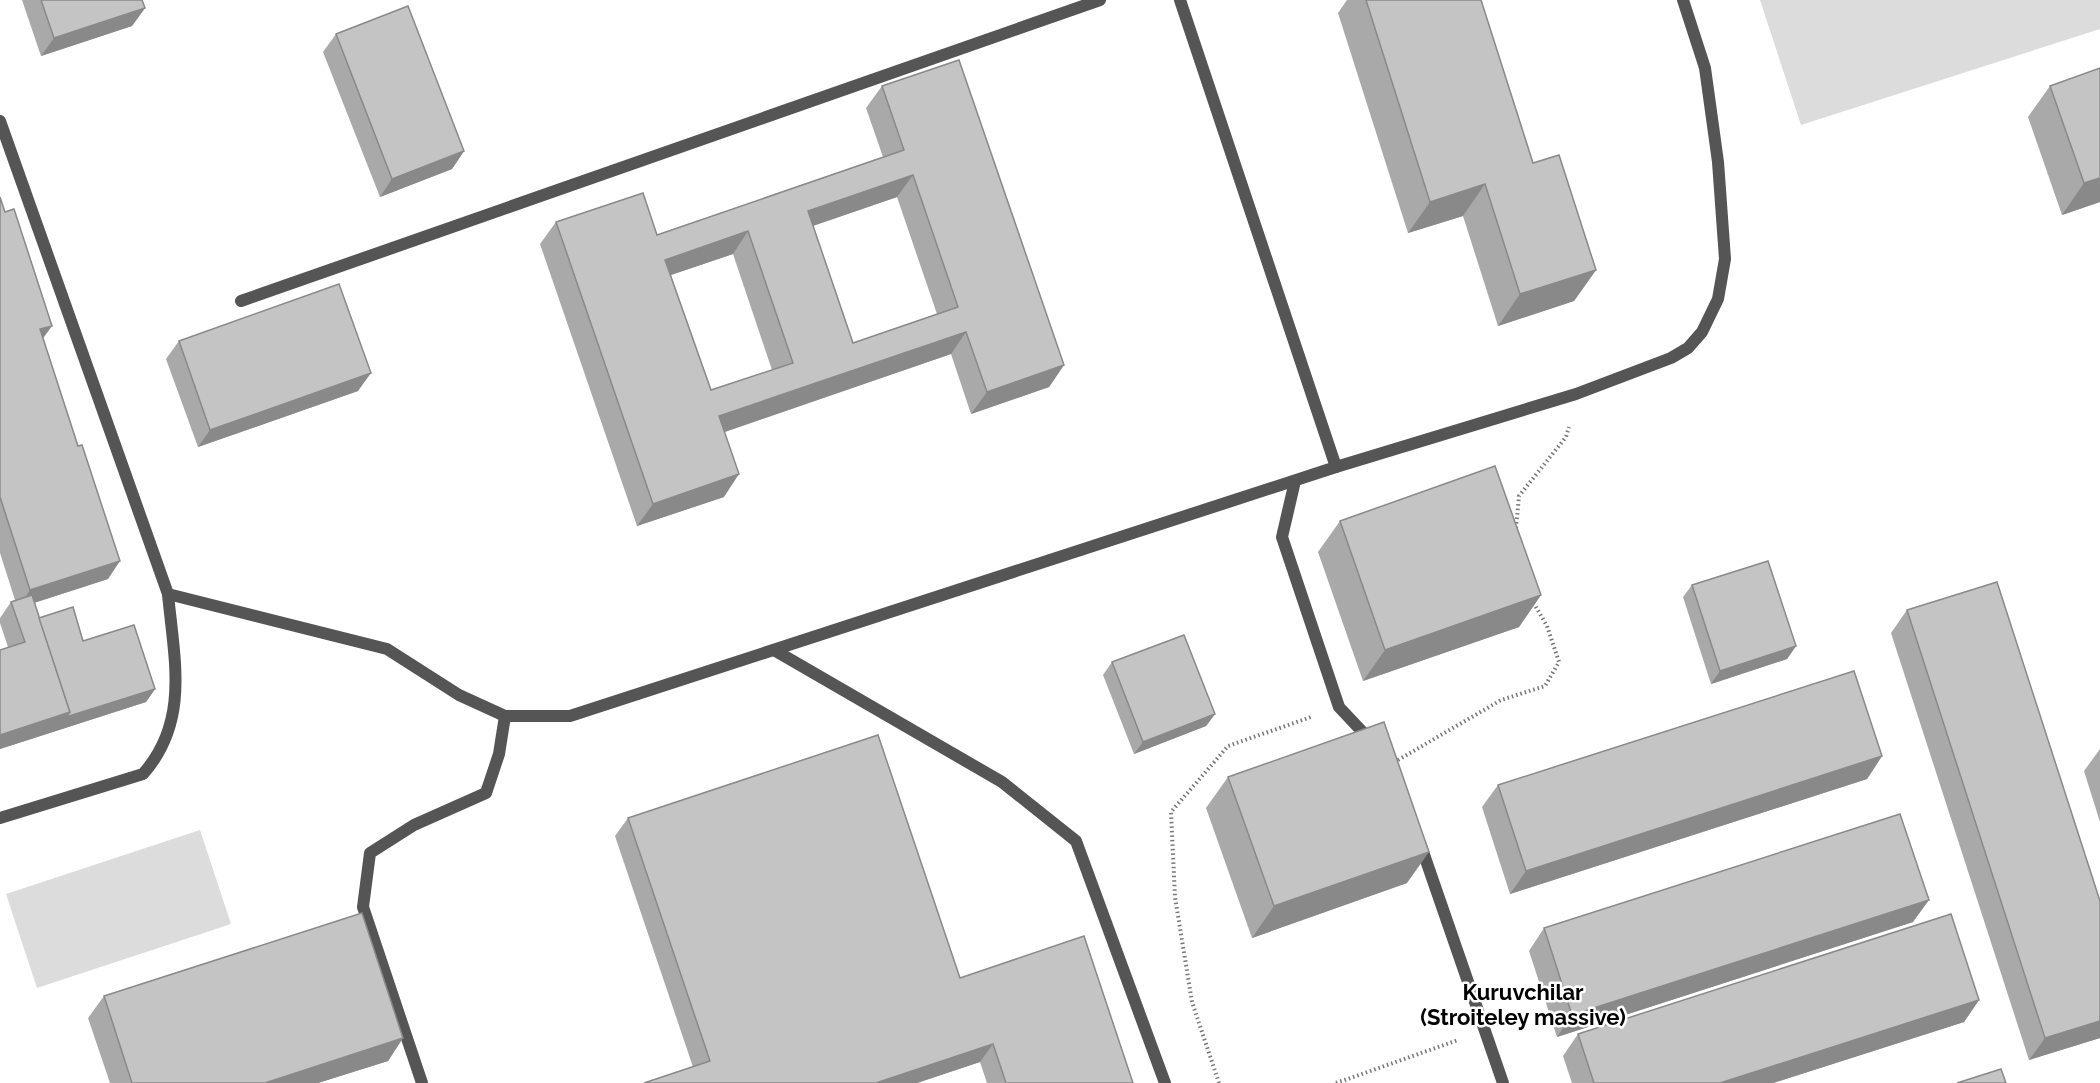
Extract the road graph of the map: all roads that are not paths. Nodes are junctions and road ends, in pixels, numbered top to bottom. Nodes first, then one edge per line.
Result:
1 (1100, 0) edge
2 (1180, 0) edge
3 (1683, 0) edge
4 (0, 121) edge
5 (241, 301) dead end
6 (1336, 467) junction
7 (1294, 481) junction
8 (168, 594) junction
9 (774, 650) junction
10 (505, 716) junction
11 (1392, 764) edge
12 (0, 818) edge
13 (1415, 831) edge
14 (422, 1083) edge
15 (1165, 1083) edge
16 (1503, 1083) edge

1 - 5 street
2 - 6 street
3 - 6 street
4 - 8 street
6 - 7 street
7 - 9 street
7 - 11 street
8 - 10 street
8 - 12 street
9 - 10 street
9 - 15 street
10 - 14 street
13 - 16 street

